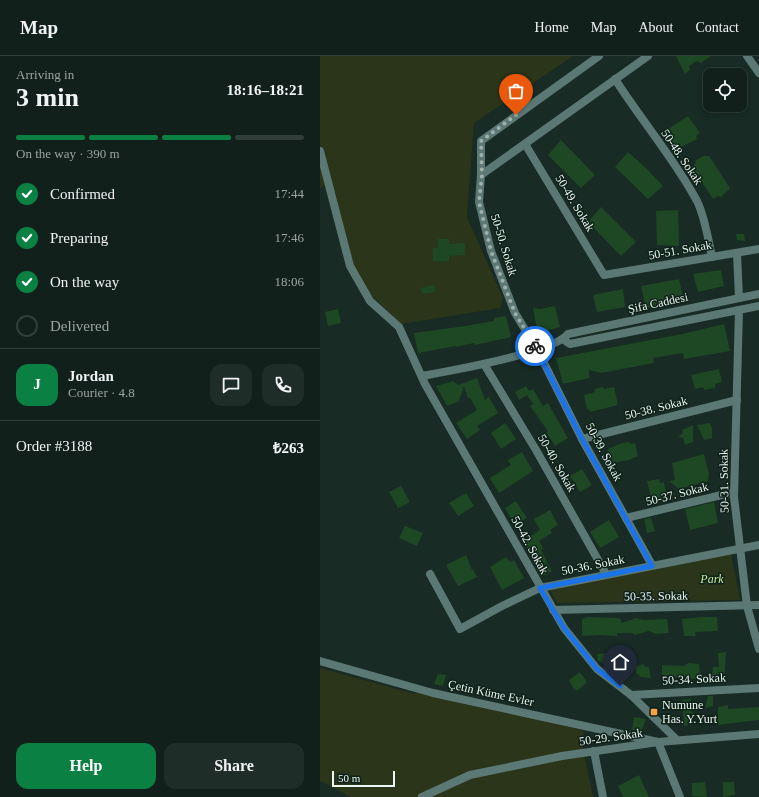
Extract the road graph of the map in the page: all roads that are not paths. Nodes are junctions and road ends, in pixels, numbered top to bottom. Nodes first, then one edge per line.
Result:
1 (599, 56) edge
2 (648, 56) edge
3 (747, 56) edge
4 (759, 73) edge
5 (615, 79) junction
6 (525, 144) junction
7 (320, 151) edge
8 (482, 175) junction
9 (759, 250) edge
10 (737, 253) junction
11 (712, 257) junction
12 (604, 275) joint
13 (759, 294) edge
14 (739, 298) junction
15 (759, 306) edge
16 (739, 310) junction
17 (564, 340) junction
18 (537, 349) junction
19 (484, 364) junction
20 (422, 376) junction
21 (737, 400) junction
22 (582, 439) junction
23 (734, 492) junction
24 (626, 518) junction
25 (759, 545) edge
26 (739, 548) junction
27 (652, 566) junction
28 (430, 574) dead end
29 (606, 574) junction
30 (540, 588) junction
31 (759, 605) edge
32 (747, 606) junction
33 (553, 610) junction
34 (759, 649) edge
35 (320, 661) edge
36 (759, 688) edge
37 (631, 695) junction
38 (759, 734) edge
39 (677, 740) junction
40 (658, 742) junction
41 (594, 751) junction
42 (422, 797) edge
43 (603, 797) edge
44 (680, 797) edge

1 - 8 street, 50-50. Sokak
2 - 5 street
3 - 4 street
5 - 6 street
5 - 11 street, 50-48. Sokak
6 - 8 street
6 - 12 street, 50-49. Sokak
7 - 20 street, 50-42. Sokak
8 - 18 street, 50-50. Sokak
9 - 10 street, 50-51. Sokak
10 - 11 street, 50-51. Sokak
10 - 14 street
11 - 12 street, 50-51. Sokak
13 - 14 street, Şifa Caddesi
14 - 17 street, Şifa Caddesi
15 - 16 street, Şifa Caddesi
16 - 17 street, Şifa Caddesi
16 - 21 street, 50-31. Sokak
17 - 18 street, Şifa Caddesi
18 - 19 street, Şifa Caddesi
18 - 22 street, 50-39. Sokak
19 - 20 street, Şifa Caddesi
19 - 29 street, 50-40. Sokak
20 - 30 street, 50-42. Sokak
21 - 22 street, 50-38. Sokak
21 - 23 street, 50-31. Sokak
22 - 24 street, 50-39. Sokak
23 - 24 street, 50-37. Sokak
23 - 26 street, 50-31. Sokak
24 - 27 street, 50-39. Sokak
25 - 26 street, 50-36. Sokak
26 - 27 street, 50-36. Sokak
26 - 32 street, 50-31. Sokak
27 - 29 street, 50-36. Sokak
28 - 30 street, 50-36. Sokak
29 - 30 street, 50-36. Sokak
30 - 33 street, 50-42. Sokak
31 - 32 street, 50-35. Sokak
32 - 33 street, 50-35. Sokak
32 - 34 street, 50-31. Sokak
33 - 37 street, 50-42. Sokak
35 - 40 street, Çetin Küme Evler
36 - 37 street, 50-34. Sokak
37 - 39 street, 50-42. Sokak
38 - 39 street, 50-29. Sokak
39 - 40 street, 50-29. Sokak
40 - 41 street, 50-29. Sokak
40 - 44 street
41 - 42 street, 50-29. Sokak
41 - 43 street

